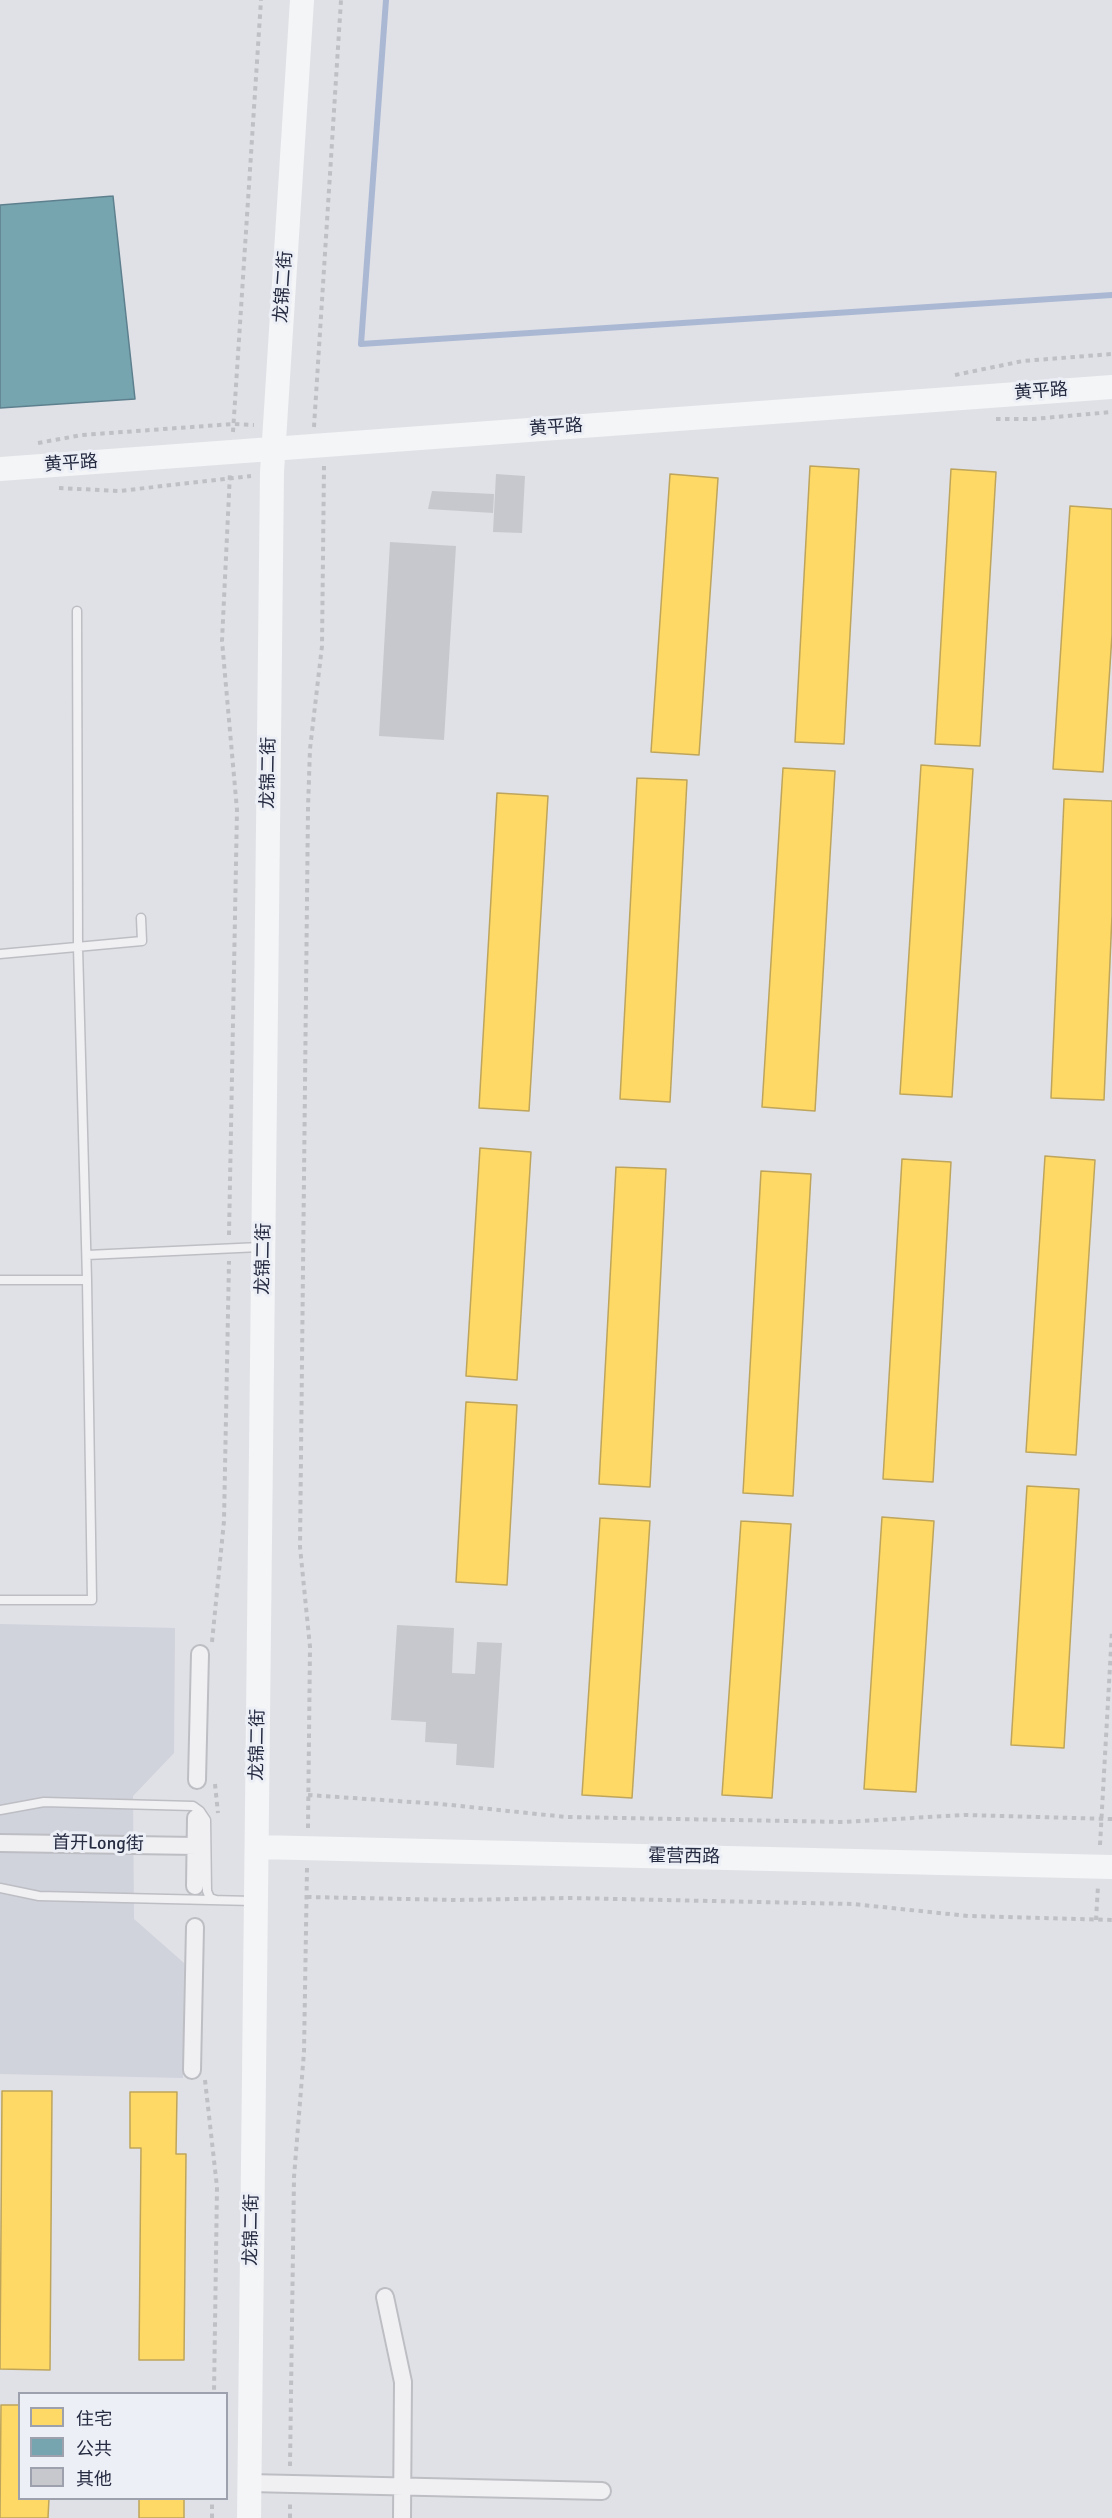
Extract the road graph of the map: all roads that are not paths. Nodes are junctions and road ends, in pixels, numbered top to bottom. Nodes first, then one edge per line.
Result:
1 (302, 0) edge
2 (1112, 387) edge
3 (273, 449) junction
4 (0, 470) edge
5 (77, 611) dead end
6 (141, 918) dead end
7 (78, 947) junction
8 (0, 954) edge
9 (264, 1246) junction
10 (87, 1255) junction
11 (0, 1280) edge
12 (87, 1280) junction
13 (0, 1600) edge
14 (206, 1650) road end
15 (203, 1771) road end
16 (0, 1810) edge
17 (196, 1818) dead end
18 (0, 1843) edge
19 (196, 1846) junction
20 (257, 1847) junction
21 (1112, 1867) edge
22 (195, 1886) dead end
23 (0, 1888) edge
24 (216, 1900) junction
25 (256, 1901) junction
26 (195, 1927) dead end
27 (198, 2072) road end
28 (385, 2297) dead end
29 (249, 2483) junction
30 (395, 2486) junction
31 (602, 2491) dead end
32 (249, 2518) edge
33 (402, 2518) edge

1 - 3 street, 龙锦二街
2 - 3 street, 黄平路
3 - 4 street, 黄平路
3 - 9 street, 龙锦二街
5 - 7 lane
6 - 7 lane
7 - 8 lane
7 - 10 lane
9 - 10 lane
9 - 20 street, 龙锦二街
10 - 12 lane
11 - 12 lane
12 - 13 lane
14 - 15 street
16 - 24 lane
17 - 19 street
18 - 19 street, 首开Long街
19 - 22 street
20 - 21 street, 霍营西路
20 - 25 street, 龙锦二街
23 - 24 lane
24 - 25 lane
25 - 29 street, 龙锦二街
26 - 27 street
28 - 30 street
29 - 30 street
29 - 32 street, 龙锦二街
30 - 31 street
30 - 33 street

